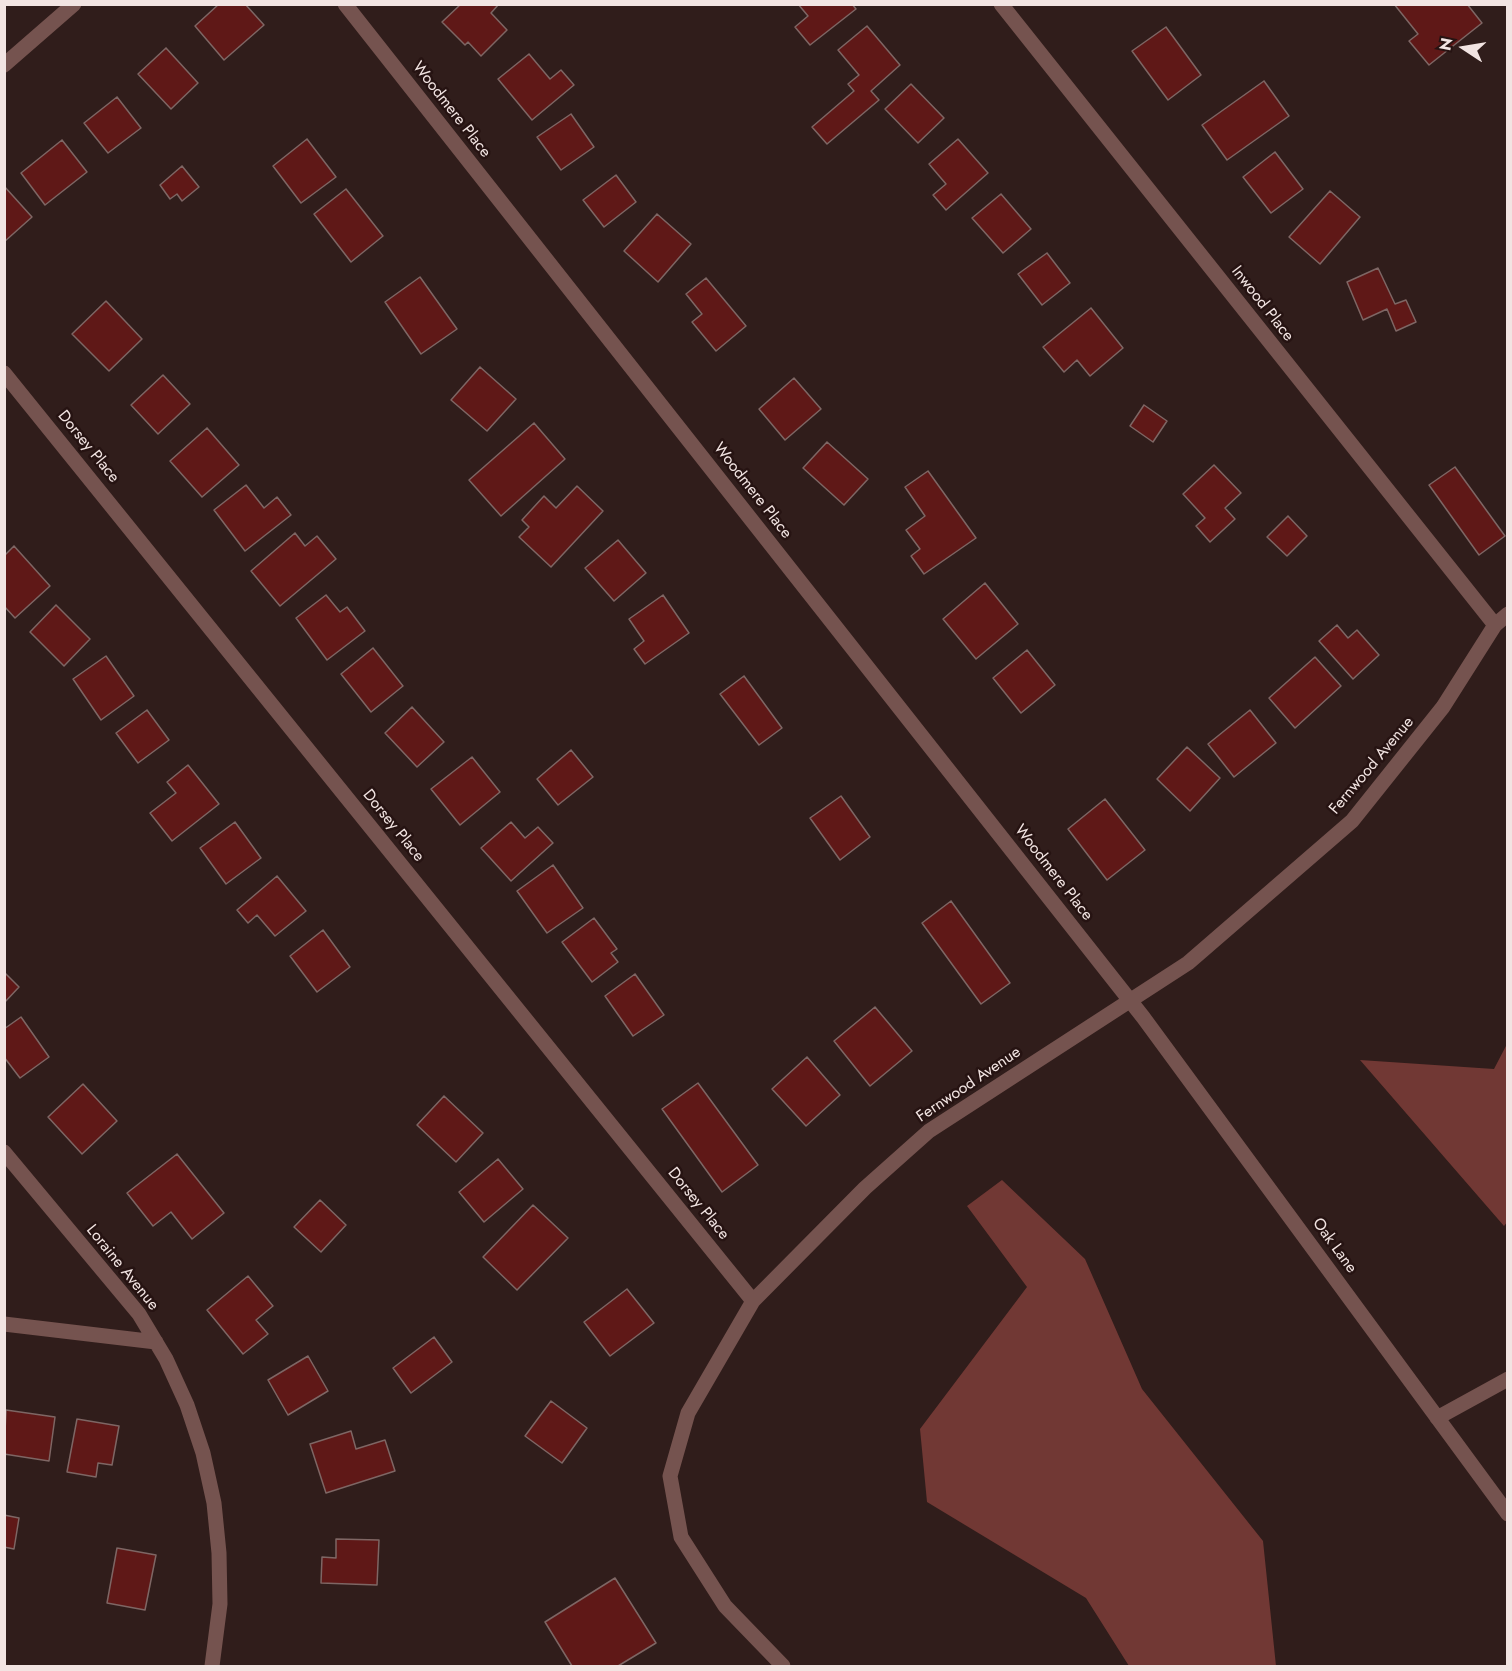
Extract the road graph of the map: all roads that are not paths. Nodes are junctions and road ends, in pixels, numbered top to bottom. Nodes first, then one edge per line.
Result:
1 (74, 4) edge
2 (345, 4) edge
3 (1001, 4) edge
4 (6, 61) edge
5 (4, 373) edge
6 (1508, 614) edge
7 (1495, 625) junction
8 (1130, 1000) junction
9 (4, 1152) edge
10 (753, 1301) junction
11 (4, 1324) edge
12 (156, 1342) junction
13 (1508, 1379) edge
14 (1437, 1418) junction
15 (1508, 1514) edge
16 (212, 1666) edge
17 (783, 1666) edge

1 - 4 street
2 - 8 street, Woodmere Place
3 - 7 street, Inwood Place
5 - 10 street, Dorsey Place
6 - 7 street, Fernwood Avenue
7 - 8 street, Fernwood Avenue
8 - 10 street, Fernwood Avenue
8 - 14 street, Oak Lane
9 - 12 street, Loraine Avenue
10 - 17 street, Fernwood Avenue
11 - 12 street
12 - 16 street, Loraine Avenue
13 - 14 street
14 - 15 street, Oak Lane

